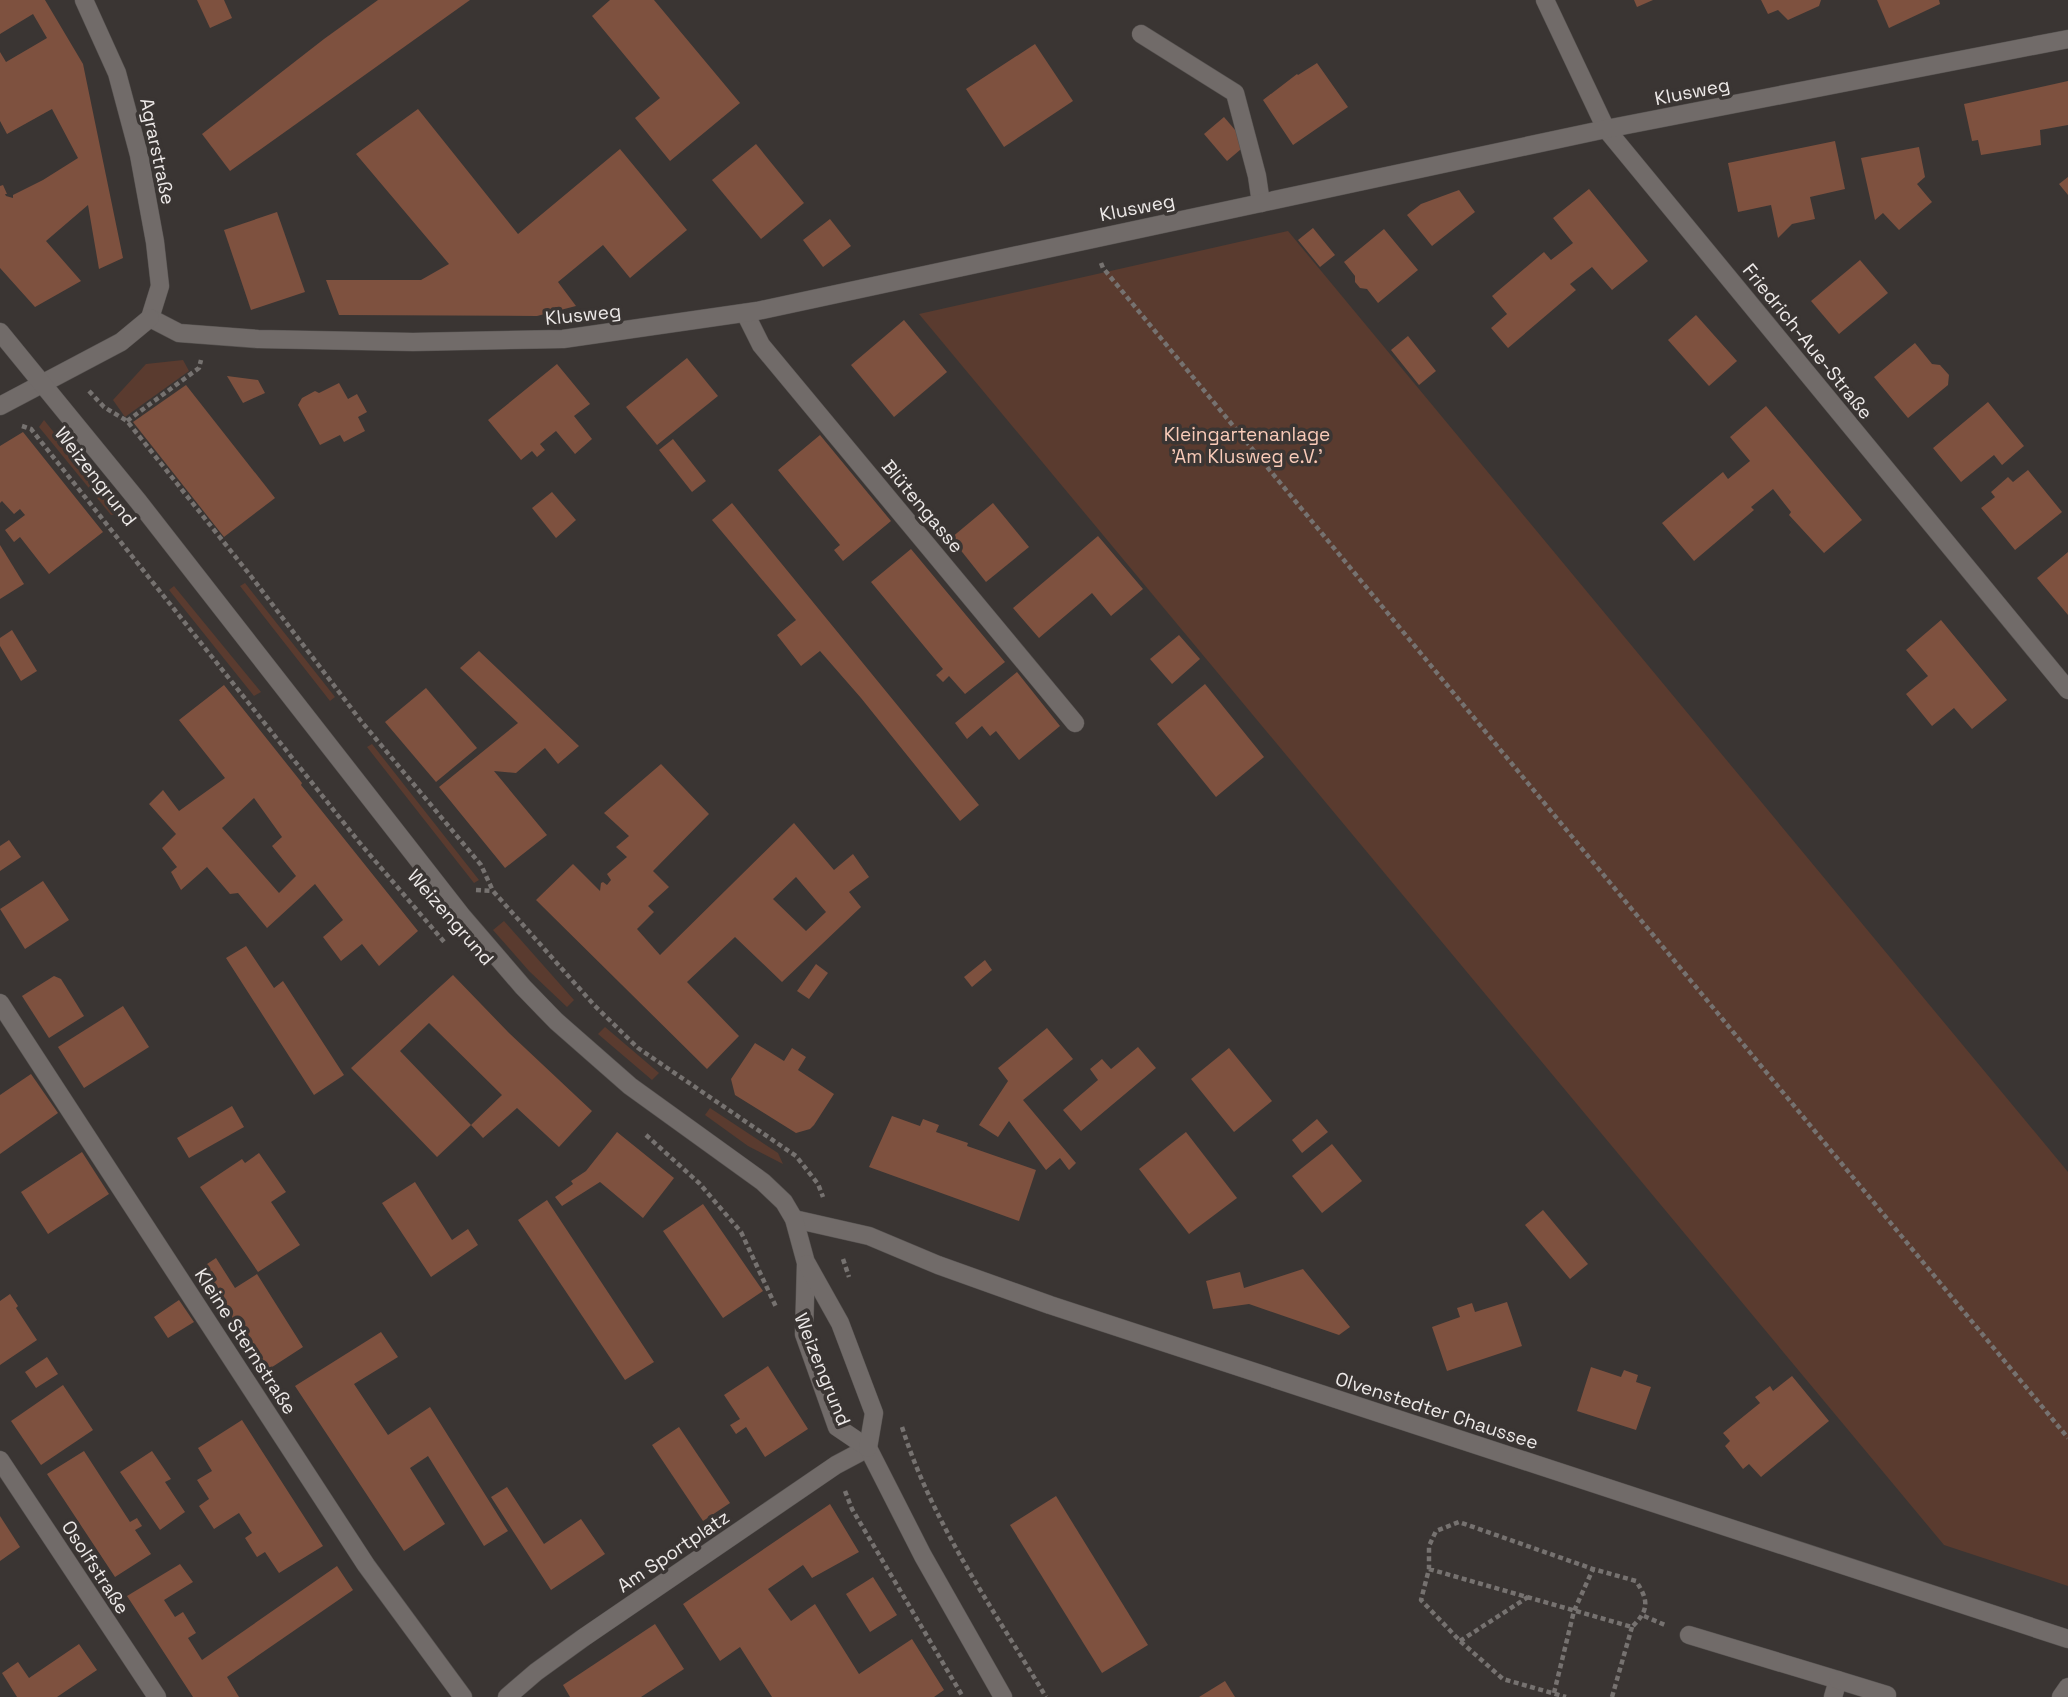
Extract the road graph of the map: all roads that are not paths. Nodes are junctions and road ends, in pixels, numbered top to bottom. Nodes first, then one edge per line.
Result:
1 (84, 0) edge
2 (1545, 0) edge
3 (1141, 34) dead end
4 (2068, 40) edge
5 (1606, 129) junction
6 (1261, 203) junction
7 (745, 313) junction
8 (150, 318) junction
9 (0, 332) edge
10 (44, 384) junction
11 (0, 406) edge
12 (2068, 690) edge
13 (1075, 723) dead end
14 (0, 1003) edge
15 (794, 1219) junction
16 (806, 1263) junction
17 (868, 1448) junction
18 (0, 1460) edge
19 (1689, 1635) dead end
20 (2068, 1639) edge
21 (2068, 1687) edge
22 (1835, 1689) edge
23 (1887, 1696) edge
24 (157, 1697) edge
25 (463, 1697) edge
26 (507, 1697) edge
27 (1003, 1697) edge
28 (2061, 1697) edge

1 - 8 street, Agrarstraße
2 - 5 street, Friedrich-Aue-Straße
3 - 6 street
4 - 5 street, Klusweg
5 - 6 street, Klusweg
5 - 12 street, Friedrich-Aue-Straße
6 - 7 street, Klusweg
7 - 8 street, Klusweg
7 - 13 street, Blütengasse
8 - 10 street
9 - 10 street, Weizengrund
10 - 11 street
10 - 15 street, Weizengrund
14 - 25 street, Kleine Sternstraße
15 - 16 street, Weizengrund
15 - 20 street, Olvenstedter Chaussee
16 - 17 street, Weizengrund
16 - 17 street, Weizengrund
17 - 26 street, Am Sportplatz
17 - 27 street, Weizengrund
18 - 24 street, Osolfstraße
19 - 22 street
21 - 28 street
22 - 23 street

